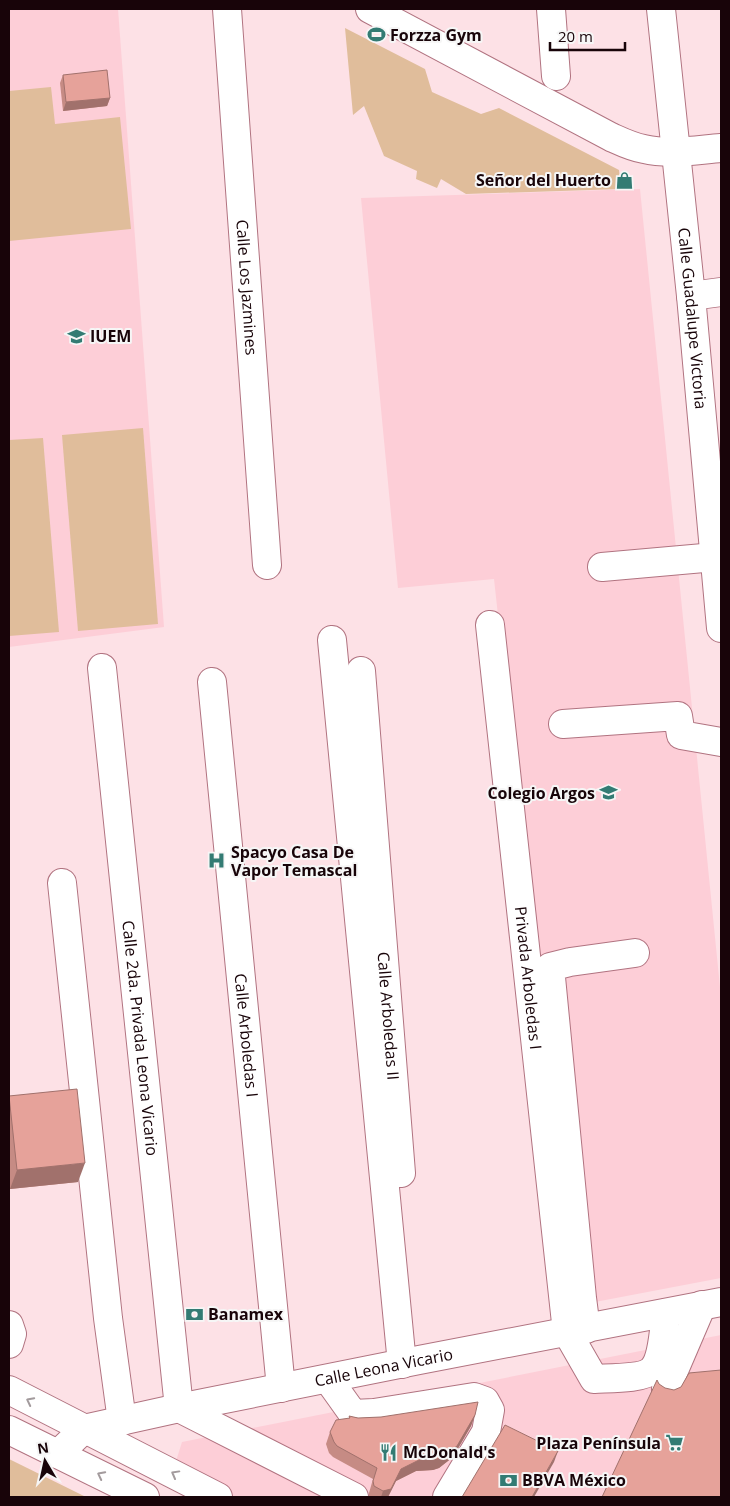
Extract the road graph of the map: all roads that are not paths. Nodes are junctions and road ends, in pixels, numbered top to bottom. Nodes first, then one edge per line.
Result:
1 (228, 9) edge
2 (370, 9) edge
3 (551, 9) edge
4 (661, 9) edge
5 (556, 76) dead end
6 (721, 148) edge
7 (677, 152) junction
8 (721, 292) edge
9 (691, 296) junction
10 (713, 443) edge
11 (715, 557) junction
12 (267, 566) dead end
13 (602, 567) dead end
14 (720, 586) edge
15 (490, 624) dead end
16 (721, 628) edge
17 (332, 640) dead end
18 (102, 668) dead end
19 (362, 671) dead end
20 (212, 682) dead end
21 (564, 724) dead end
22 (721, 742) edge
23 (62, 883) dead end
24 (635, 954) dead end
25 (712, 1304) edge
26 (666, 1313) junction
27 (9, 1326) edge
28 (576, 1330) junction
29 (9, 1344) edge
30 (410, 1362) junction
31 (328, 1378) junction
32 (281, 1388) junction
33 (666, 1389) edge
34 (9, 1390) edge
35 (179, 1408) junction
36 (122, 1421) junction
37 (84, 1429) junction
38 (9, 1430) edge
39 (58, 1454) junction
40 (145, 1497) edge
41 (218, 1497) edge
42 (354, 1497) edge
43 (447, 1497) edge

1 - 12 main road, Calle Los Jazmines
2 - 7 main road
3 - 5 main road
4 - 7 main road, Calle Guadalupe Victoria
6 - 7 main road
7 - 9 main road, Calle Guadalupe Victoria
8 - 9 main road
9 - 10 main road, Calle Guadalupe Victoria
10 - 11 main road, Calle Guadalupe Victoria
11 - 13 main road
11 - 14 main road, Calle Guadalupe Victoria
14 - 16 main road, Calle Guadalupe Victoria
15 - 28 main road, Privada Arboledas I
17 - 30 main road
18 - 35 main road, Calle 2da. Privada Leona Vicario
19 - 30 main road, Calle Arboledas II
20 - 32 main road, Calle Arboledas I
21 - 22 main road
23 - 36 main road
24 - 28 main road
25 - 26 main road, Calle Leona Vicario
25 - 33 main road
26 - 28 main road, Calle Leona Vicario
26 - 28 main road
27 - 29 main road
28 - 30 main road, Calle Leona Vicario
30 - 31 main road, Calle Leona Vicario
31 - 32 main road, Calle Leona Vicario
31 - 43 main road
32 - 35 main road, Calle Leona Vicario
37 -> 34 main road
35 - 36 main road, Calle Leona Vicario
35 - 42 main road
36 - 37 main road, Calle Leona Vicario
37 - 39 main road
41 -> 37 main road
38 - 39 main road
40 -> 39 main road

